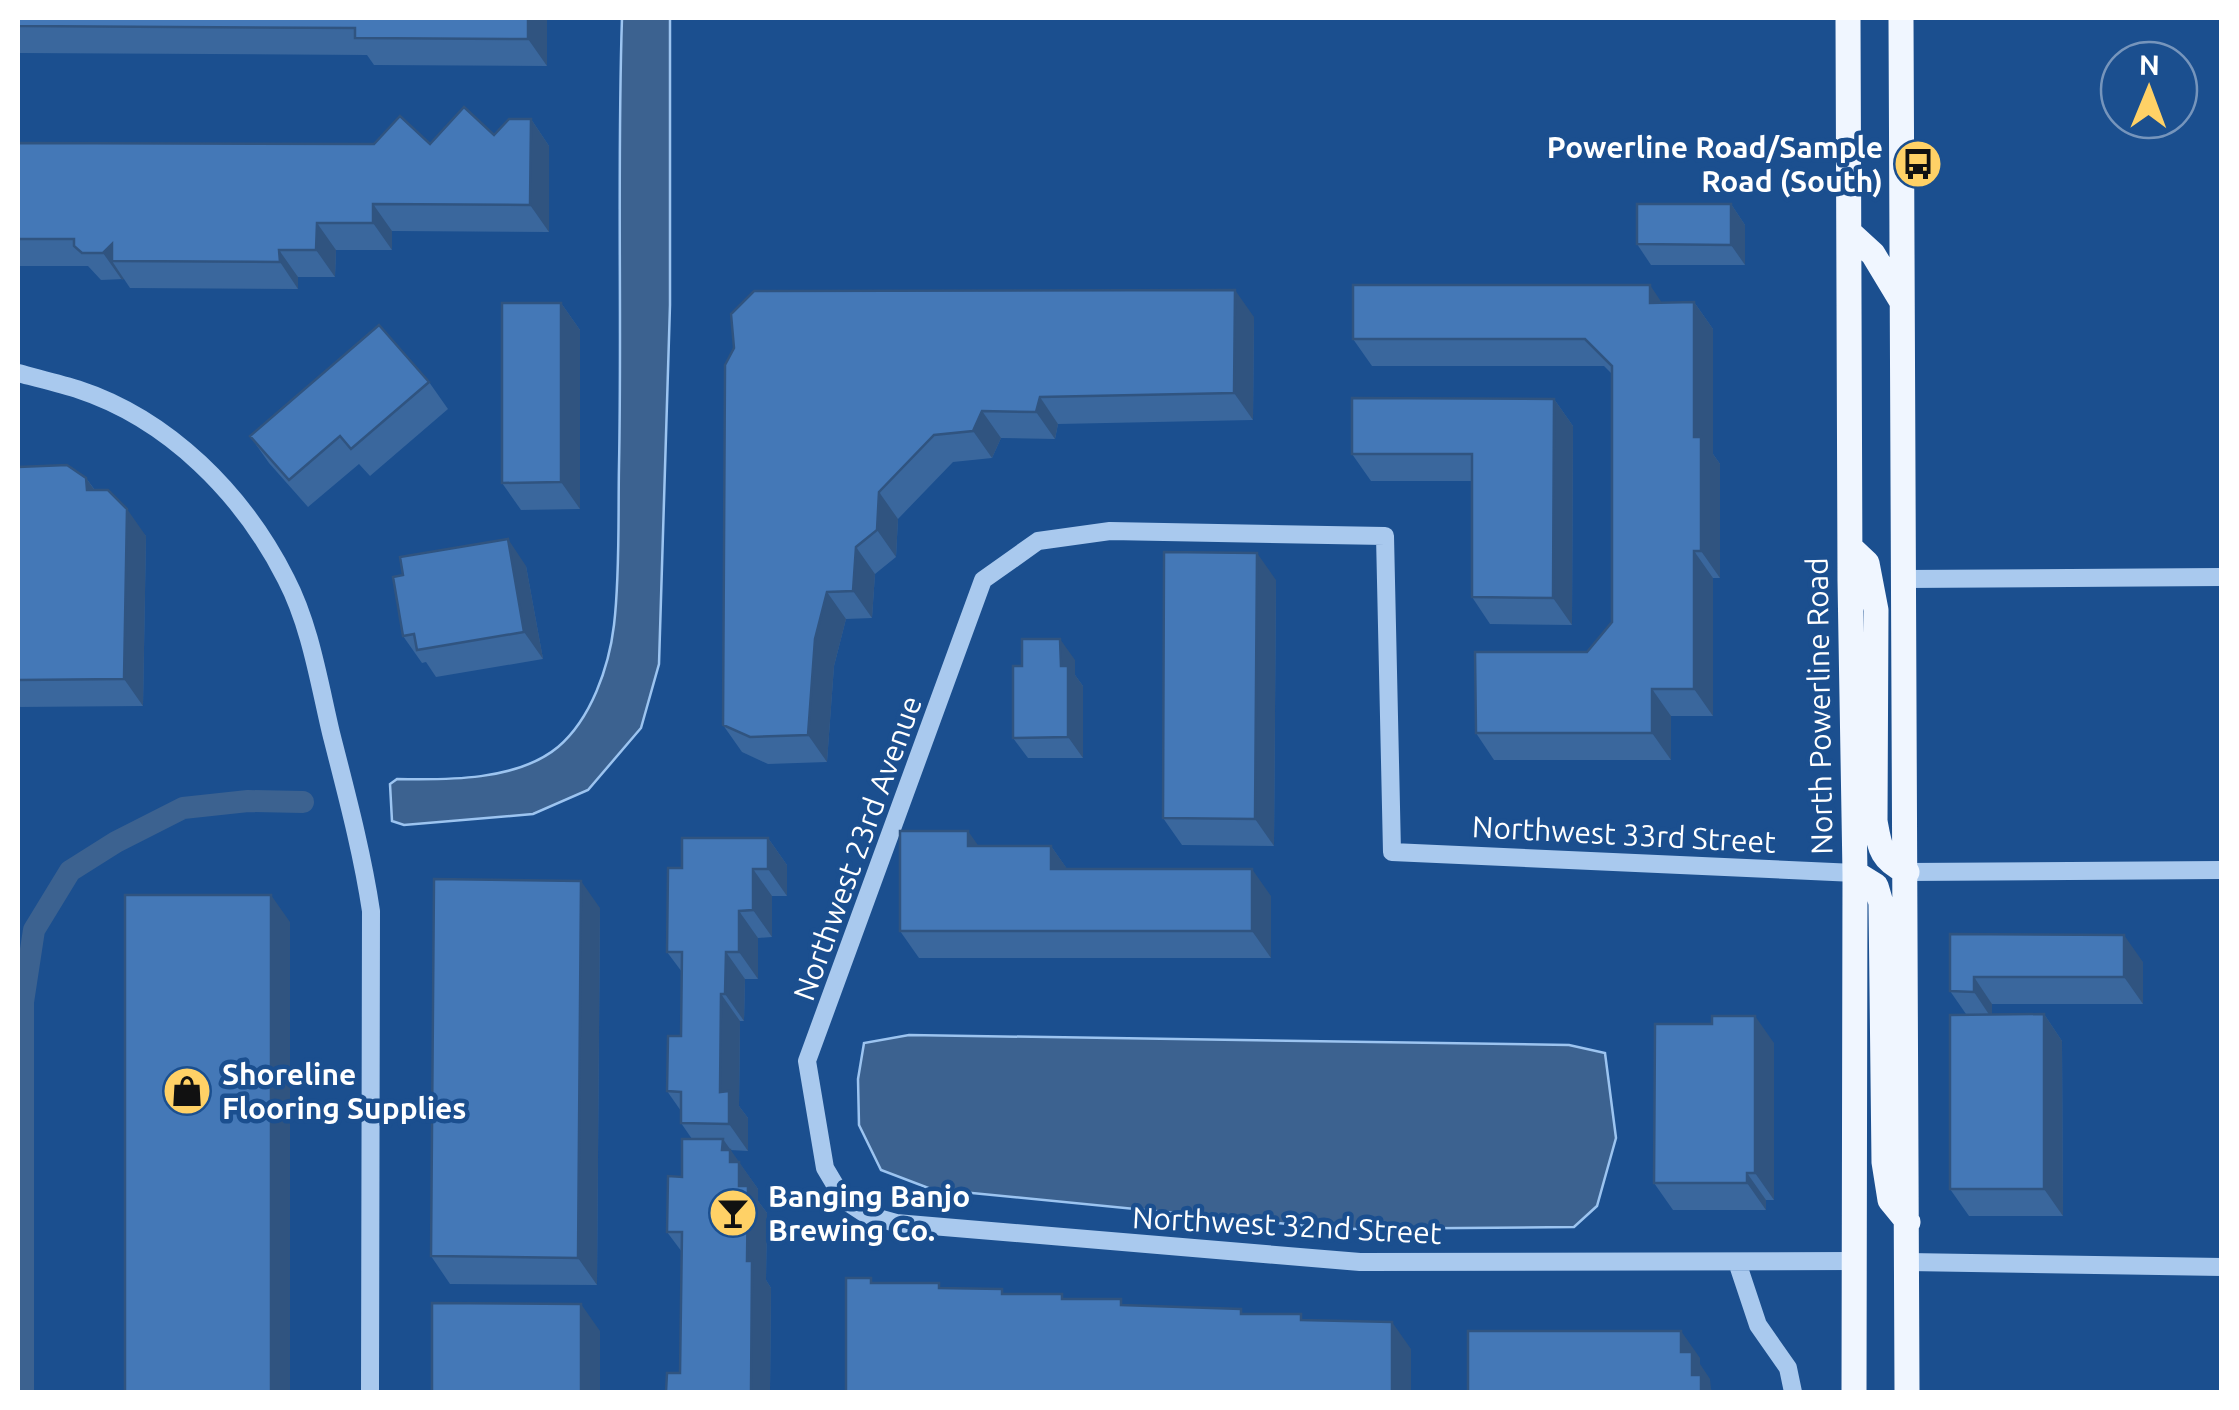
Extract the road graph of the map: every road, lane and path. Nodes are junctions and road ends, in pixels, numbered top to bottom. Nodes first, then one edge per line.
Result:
1 (1848, 18) edge
2 (1901, 18) edge
3 (1848, 232) junction
4 (1902, 302) junction
5 (18, 373) edge
6 (1850, 547) junction
7 (2222, 576) edge
8 (1904, 580) junction
9 (1392, 852) joint
10 (2222, 870) edge
11 (1854, 872) junction
12 (1907, 872) junction
13 (844, 1200) joint
14 (1908, 1222) junction
15 (1853, 1261) junction
16 (1737, 1262) junction
17 (1908, 1262) junction
18 (2222, 1267) edge
19 (370, 1392) edge
20 (1793, 1392) edge
21 (1854, 1392) edge
22 (1907, 1392) edge

1 - 3 main road, North Powerline Road
2 - 4 main road
3 - 4 main road
3 - 6 main road, North Powerline Road
4 - 8 main road
5 - 19 street
6 - 11 main road, North Powerline Road
6 - 12 main road
7 - 8 street
8 - 12 main road
9 - 11 street, Northwest 33rd Street
9 - 13 street, Northwest 23rd Avenue
10 - 12 street
11 - 14 main road
11 - 15 main road, North Powerline Road
12 - 14 main road
13 - 16 street, Northwest 32nd Street
14 - 17 main road
15 - 16 street, Northwest 32nd Street
15 - 21 main road, North Powerline Road
16 - 20 street
17 - 18 street
17 - 22 main road

